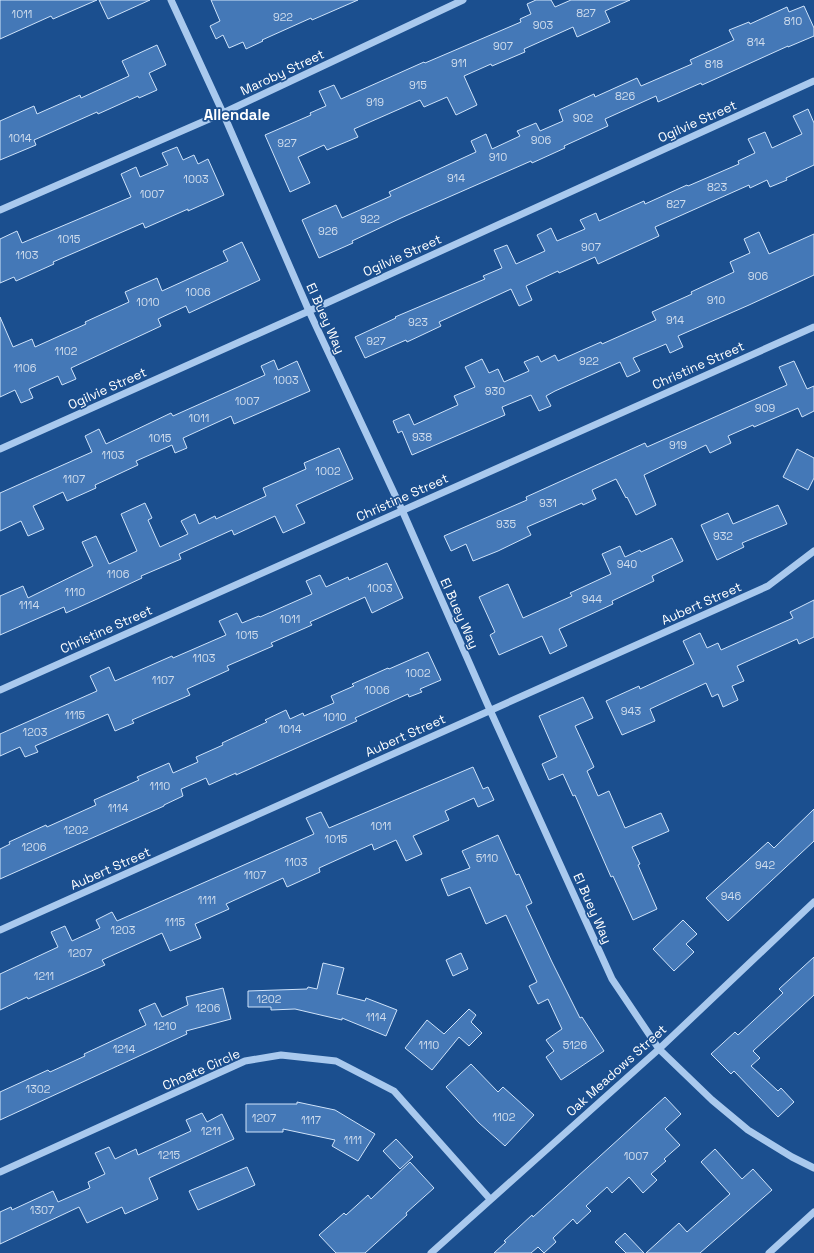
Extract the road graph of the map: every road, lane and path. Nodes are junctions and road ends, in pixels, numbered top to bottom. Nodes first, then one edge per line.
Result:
1 (171, 0) edge
2 (463, 0) edge
3 (814, 81) edge
4 (223, 113) junction
5 (0, 210) edge
6 (309, 311) junction
7 (814, 327) edge
8 (0, 449) edge
9 (402, 510) junction
10 (814, 551) edge
11 (0, 690) edge
12 (490, 710) junction
13 (814, 902) edge
14 (0, 930) edge
15 (659, 1049) junction
16 (814, 1168) edge
17 (0, 1172) edge
18 (490, 1199) junction
19 (814, 1212) edge
20 (431, 1253) edge
21 (769, 1253) edge

1 - 4 street, El Buey Way
2 - 4 street, Maroby Street
3 - 6 street, Ogilvie Street
4 - 5 street, Maroby Street
4 - 6 street, El Buey Way
6 - 8 street, Ogilvie Street
6 - 9 street, El Buey Way
7 - 9 street, Christine Street
9 - 11 street, Christine Street
9 - 12 street, El Buey Way
10 - 12 street, Aubert Street
12 - 14 street, Aubert Street
12 - 15 street, El Buey Way
13 - 15 street, Oak Meadows Street
15 - 16 street, El Buey Way
15 - 18 street, Oak Meadows Street
17 - 18 street, Choate Circle
18 - 20 street, Oak Meadows Street
19 - 21 street

